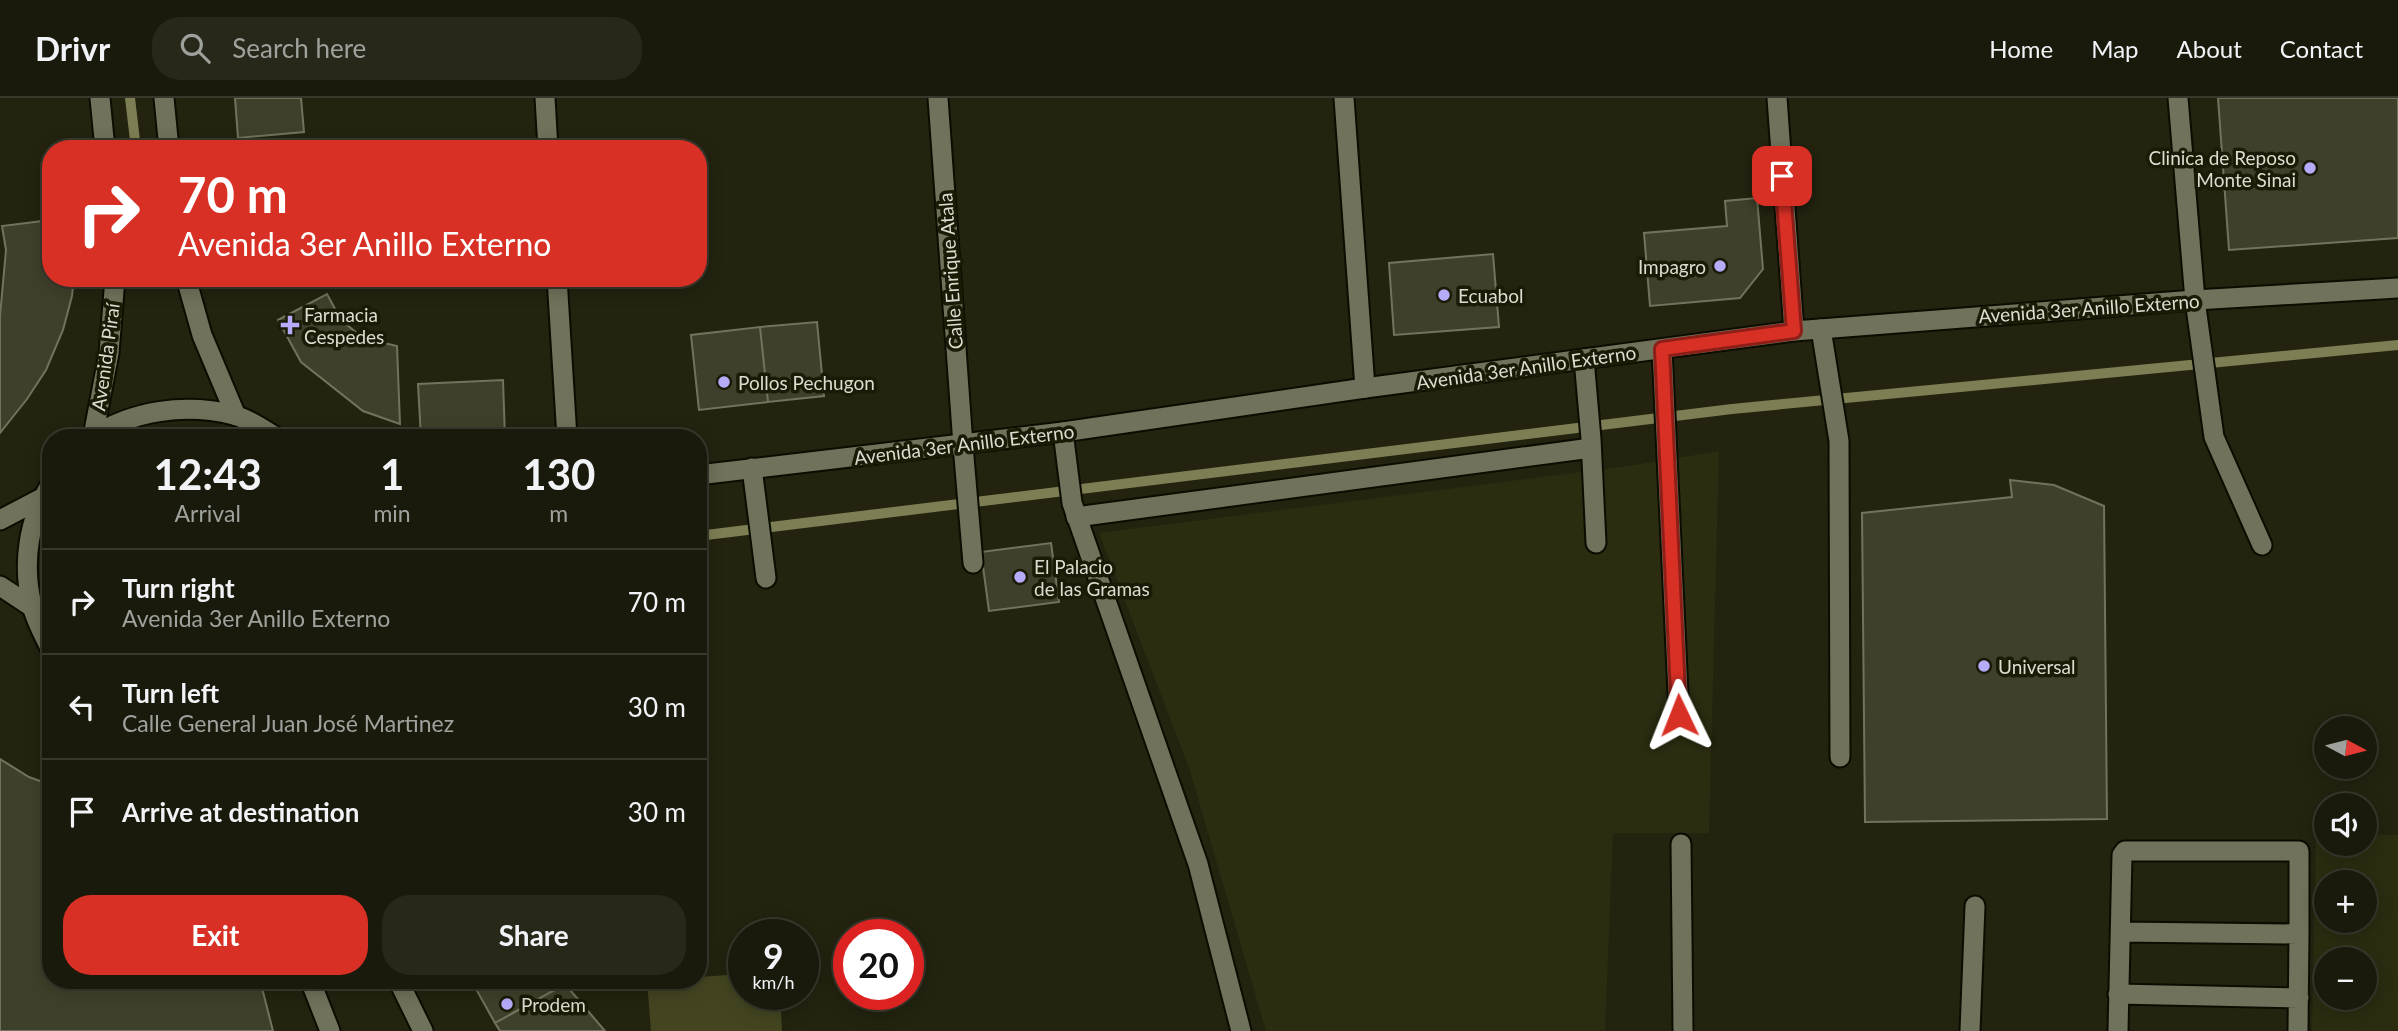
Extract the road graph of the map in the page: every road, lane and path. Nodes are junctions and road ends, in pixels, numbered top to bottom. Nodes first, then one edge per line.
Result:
1 (100, 98) edge
2 (164, 98) edge
3 (545, 98) edge
4 (937, 98) edge
5 (1344, 98) edge
6 (1777, 98) edge
7 (2178, 98) edge
8 (104, 140) edge
9 (168, 140) edge
10 (547, 140) edge
11 (114, 287) edge
12 (189, 287) edge
13 (557, 287) edge
14 (2398, 288) edge
15 (2194, 300) junction
16 (1821, 329) junction
17 (1794, 331) junction
18 (1662, 349) junction
19 (1584, 359) junction
20 (1365, 388) junction
21 (236, 416) junction
22 (94, 429) edge
23 (109, 429) edge
24 (261, 429) edge
25 (566, 429) edge
26 (1063, 432) junction
27 (1591, 443) junction
28 (963, 445) junction
29 (752, 468) junction
30 (707, 474) edge
31 (42, 494) edge
32 (42, 503) edge
33 (1074, 510) junction
34 (0, 520) edge
35 (1596, 543) dead end
36 (2262, 545) dead end
37 (974, 563) dead end
38 (765, 578) dead end
39 (0, 586) edge
40 (32, 607) junction
41 (42, 630) edge
42 (1679, 715) dead end
43 (1840, 757) dead end
44 (1681, 844) dead end
45 (1975, 906) dead end
46 (2122, 932) junction
47 (2299, 934) junction
48 (314, 989) edge
49 (403, 989) edge
50 (2118, 994) junction
51 (2299, 998) junction
52 (330, 1031) edge
53 (424, 1031) edge
54 (1241, 1031) edge
55 (1683, 1031) edge
56 (1970, 1031) edge
57 (2118, 1031) edge
58 (2298, 1031) edge

1 - 8 street
2 - 9 street
3 - 10 street
4 - 28 street, Calle Enrique Atala
5 - 20 street
6 - 17 street
7 - 15 street
11 - 22 street, Avenida Piraí
12 - 21 street
13 - 25 street
14 - 15 street, Avenida 3er Anillo Externo
15 - 16 street, Avenida 3er Anillo Externo
15 - 36 street
16 - 17 street, Avenida 3er Anillo Externo
16 - 43 street
17 - 18 street, Avenida 3er Anillo Externo
18 - 19 street, Avenida 3er Anillo Externo
18 - 42 street
19 - 20 street, Avenida 3er Anillo Externo
19 - 27 street
20 - 26 street, Avenida 3er Anillo Externo
21 - 23 street
21 - 24 street
26 - 28 street, Avenida 3er Anillo Externo
26 - 33 street
27 - 33 street
27 - 35 street
28 - 29 street, Avenida 3er Anillo Externo
28 - 37 street, Calle Enrique Atala
29 - 30 street, Avenida 3er Anillo Externo
29 - 38 street
31 - 34 street
32 - 40 street
33 - 54 street
39 - 40 street
40 - 41 street
44 - 55 street
45 - 56 street
46 - 47 street
46 - 47 street
46 - 50 street
47 - 51 street
48 - 52 street
49 - 53 street
50 - 51 street
50 - 57 street
51 - 58 street

